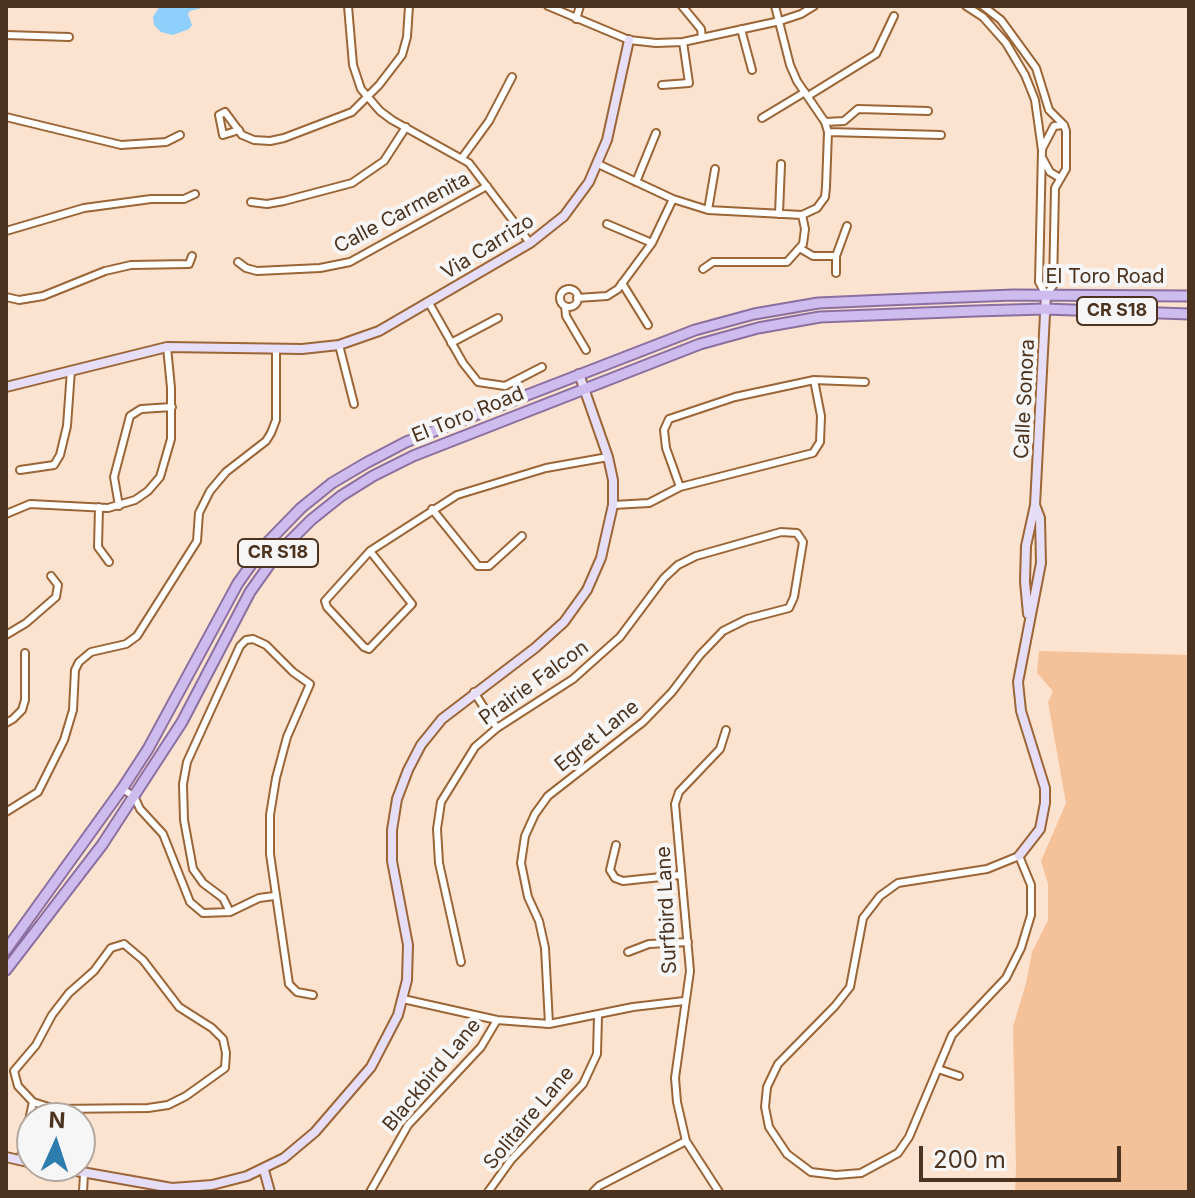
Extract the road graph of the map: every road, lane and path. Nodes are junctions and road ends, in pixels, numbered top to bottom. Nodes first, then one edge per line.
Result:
1 (348, 6) edge
2 (409, 6) edge
3 (548, 6) edge
4 (580, 6) edge
5 (682, 6) edge
6 (775, 6) edge
7 (814, 6) edge
8 (966, 6) edge
9 (983, 6) edge
10 (894, 16) dead end
11 (576, 19) junction
12 (780, 21) junction
13 (741, 29) junction
14 (6, 35) edge
15 (69, 37) dead end
16 (702, 38) junction
17 (629, 40) junction
18 (683, 42) junction
19 (752, 70) dead end
20 (512, 77) dead end
21 (662, 85) dead end
22 (806, 94) junction
23 (367, 97) junction
24 (928, 111) dead end
25 (6, 117) edge
26 (849, 117) junction
27 (762, 118) dead end
28 (825, 122) junction
29 (1064, 125) junction
30 (406, 127) junction
31 (239, 130) dead end
32 (850, 131) junction
33 (828, 132) junction
34 (656, 133) dead end
35 (180, 135) dead end
36 (941, 135) dead end
37 (1042, 153) junction
38 (462, 158) junction
39 (598, 164) junction
40 (781, 164) dead end
41 (715, 169) dead end
42 (1060, 178) junction
43 (636, 182) junction
44 (487, 186) junction
45 (195, 194) dead end
46 (673, 199) junction
47 (251, 202) dead end
48 (708, 210) junction
49 (779, 214) junction
50 (802, 215) junction
51 (607, 224) dead end
52 (847, 226) dead end
53 (6, 231) edge
54 (530, 243) junction
55 (652, 243) junction
56 (801, 249) junction
57 (192, 256) dead end
58 (836, 256) junction
59 (238, 262) dead end
60 (703, 269) dead end
61 (836, 273) dead end
62 (622, 283) junction
63 (1046, 295) junction
64 (1189, 296) edge
65 (6, 297) edge
66 (577, 298) junction
67 (429, 303) junction
68 (565, 306) junction
69 (1045, 309) junction
70 (1189, 314) edge
71 (498, 318) dead end
72 (648, 325) dead end
73 (451, 343) junction
74 (339, 345) junction
75 (167, 347) junction
76 (276, 348) junction
77 (586, 350) dead end
78 (542, 367) dead end
79 (71, 370) junction
80 (579, 374) junction
81 (814, 380) junction
82 (865, 382) dead end
83 (6, 387) edge
84 (586, 389) junction
85 (354, 404) dead end
86 (172, 407) junction
87 (608, 457) junction
88 (20, 470) dead end
89 (680, 487) junction
90 (613, 505) junction
91 (1035, 505) junction
92 (119, 506) junction
93 (99, 507) junction
94 (432, 509) junction
95 (6, 514) edge
96 (797, 533) joint
97 (522, 536) dead end
98 (370, 551) junction
99 (109, 562) dead end
100 (1040, 568) junction
101 (1026, 573) junction
102 (51, 576) dead end
103 (1029, 619) junction
104 (6, 635) edge
105 (25, 653) dead end
106 (474, 692) junction
107 (6, 723) edge
108 (497, 728) junction
109 (726, 730) dead end
110 (122, 789) junction
111 (134, 796) junction
112 (6, 812) edge
113 (616, 845) dead end
114 (1019, 856) junction
115 (680, 875) junction
116 (274, 896) junction
117 (230, 912) junction
118 (688, 942) junction
119 (6, 950) edge
120 (628, 952) dead end
121 (461, 962) dead end
122 (6, 970) edge
123 (313, 995) dead end
124 (403, 999) junction
125 (684, 1001) junction
126 (598, 1016) junction
127 (497, 1020) junction
128 (549, 1024) junction
129 (938, 1069) junction
130 (959, 1076) dead end
131 (33, 1102) edge
132 (96, 1108) edge
133 (686, 1141) junction
134 (264, 1170) junction
135 (96, 1176) edge
136 (172, 1190) edge
137 (270, 1192) edge
138 (370, 1192) edge
139 (488, 1192) edge
140 (593, 1192) edge
141 (719, 1192) edge

1 - 23 street
2 - 23 street
3 - 11 street
4 - 11 street
5 - 16 street
6 - 12 street
7 - 12 street
8 - 37 street, Calle Sonora
9 - 29 street
10 - 22 street
11 - 17 street
12 - 13 street
12 - 22 street
13 - 16 street
13 - 19 street
14 - 15 street
16 - 18 street
17 - 18 street
17 - 39 street, Via Carrizo
18 - 21 street
20 - 38 street
22 - 27 street
22 - 28 street
23 - 30 street
23 - 31 street
24 - 26 street
25 - 35 street
26 - 28 street
26 - 32 street
28 - 33 street
29 - 37 street
29 - 42 street, Calle Sonora
30 - 38 street
30 - 47 street
32 - 33 street
32 - 36 street
33 - 50 street
34 - 43 street
37 - 42 street
37 - 63 street, Calle Sonora
38 - 44 street
39 - 43 street
39 - 54 street, Via Carrizo
40 - 49 street
41 - 48 street
42 - 63 street, Calle Sonora
43 - 46 street
44 - 54 street
44 - 59 street, Calle Carmenita
45 - 53 street
46 - 48 street
46 - 55 street
48 - 49 street
49 - 50 street
50 - 56 street
51 - 55 street
52 - 58 street
54 - 67 street, Via Carrizo
55 - 62 street
56 - 58 street
56 - 60 street
57 - 65 street
58 - 61 street
62 - 66 street
62 - 72 street
63 - 64 main road, El Toro Road / CR S18
63 - 69 street, Calle Sonora
63 - 80 main road, El Toro Road / CR S18
66 - 68 street
66 - 68 street
67 - 73 street, Via Carrizo
67 - 74 street, Via Carrizo
68 - 77 street
69 - 70 main road, El Toro Road / CR S18
69 - 84 main road, El Toro Road / CR S18
69 - 91 street, Calle Sonora
71 - 73 street
73 - 78 street, Via Carrizo
74 - 76 street, Via Carrizo
74 - 85 street
75 - 76 street, Via Carrizo
75 - 79 street, Via Carrizo
75 - 86 street
76 - 112 street
79 - 83 street, Via Carrizo
79 - 88 street
80 - 84 street
80 - 110 main road, El Toro Road / CR S18
81 - 82 street
81 - 89 street
81 - 89 street
84 - 87 street
84 - 111 main road, El Toro Road / CR S18
86 - 92 street
86 - 92 street
87 - 90 street
87 - 94 street
89 - 90 street
90 - 106 street
91 - 100 street, Calle Sonora
91 - 101 street, Calle Sonora
92 - 93 street
93 - 95 street
93 - 99 street
94 - 97 street
94 - 98 street
96 - 108 street, Prairie Falcon
96 - 128 street, Egret Lane
98 - 98 street
100 - 101 street
100 - 103 street, Calle Sonora
101 - 103 street, Calle Sonora
102 - 104 street
103 - 114 street, Calle Sonora
105 - 107 street
106 - 108 street
106 - 124 street
108 - 121 street, Prairie Falcon
109 - 115 street, Surfbird Lane
110 - 111 street
110 - 119 main road, El Toro Road / CR S18
111 - 117 street
111 - 122 main road, El Toro Road / CR S18
113 - 115 street
114 - 129 street
114 - 129 street
115 - 118 street, Surfbird Lane
116 - 117 street
116 - 117 street
116 - 123 street
118 - 120 street
118 - 125 street, Surfbird Lane
124 - 127 street
124 - 134 street
125 - 126 street
125 - 133 street, Surfbird Lane
126 - 128 street
126 - 139 street, Solitaire Lane
127 - 128 street
127 - 138 street, Blackbird Lane
129 - 130 street
131 - 132 street
133 - 140 street
133 - 141 street, Surfbird Lane
134 - 136 street
134 - 137 street
135 - 136 street

